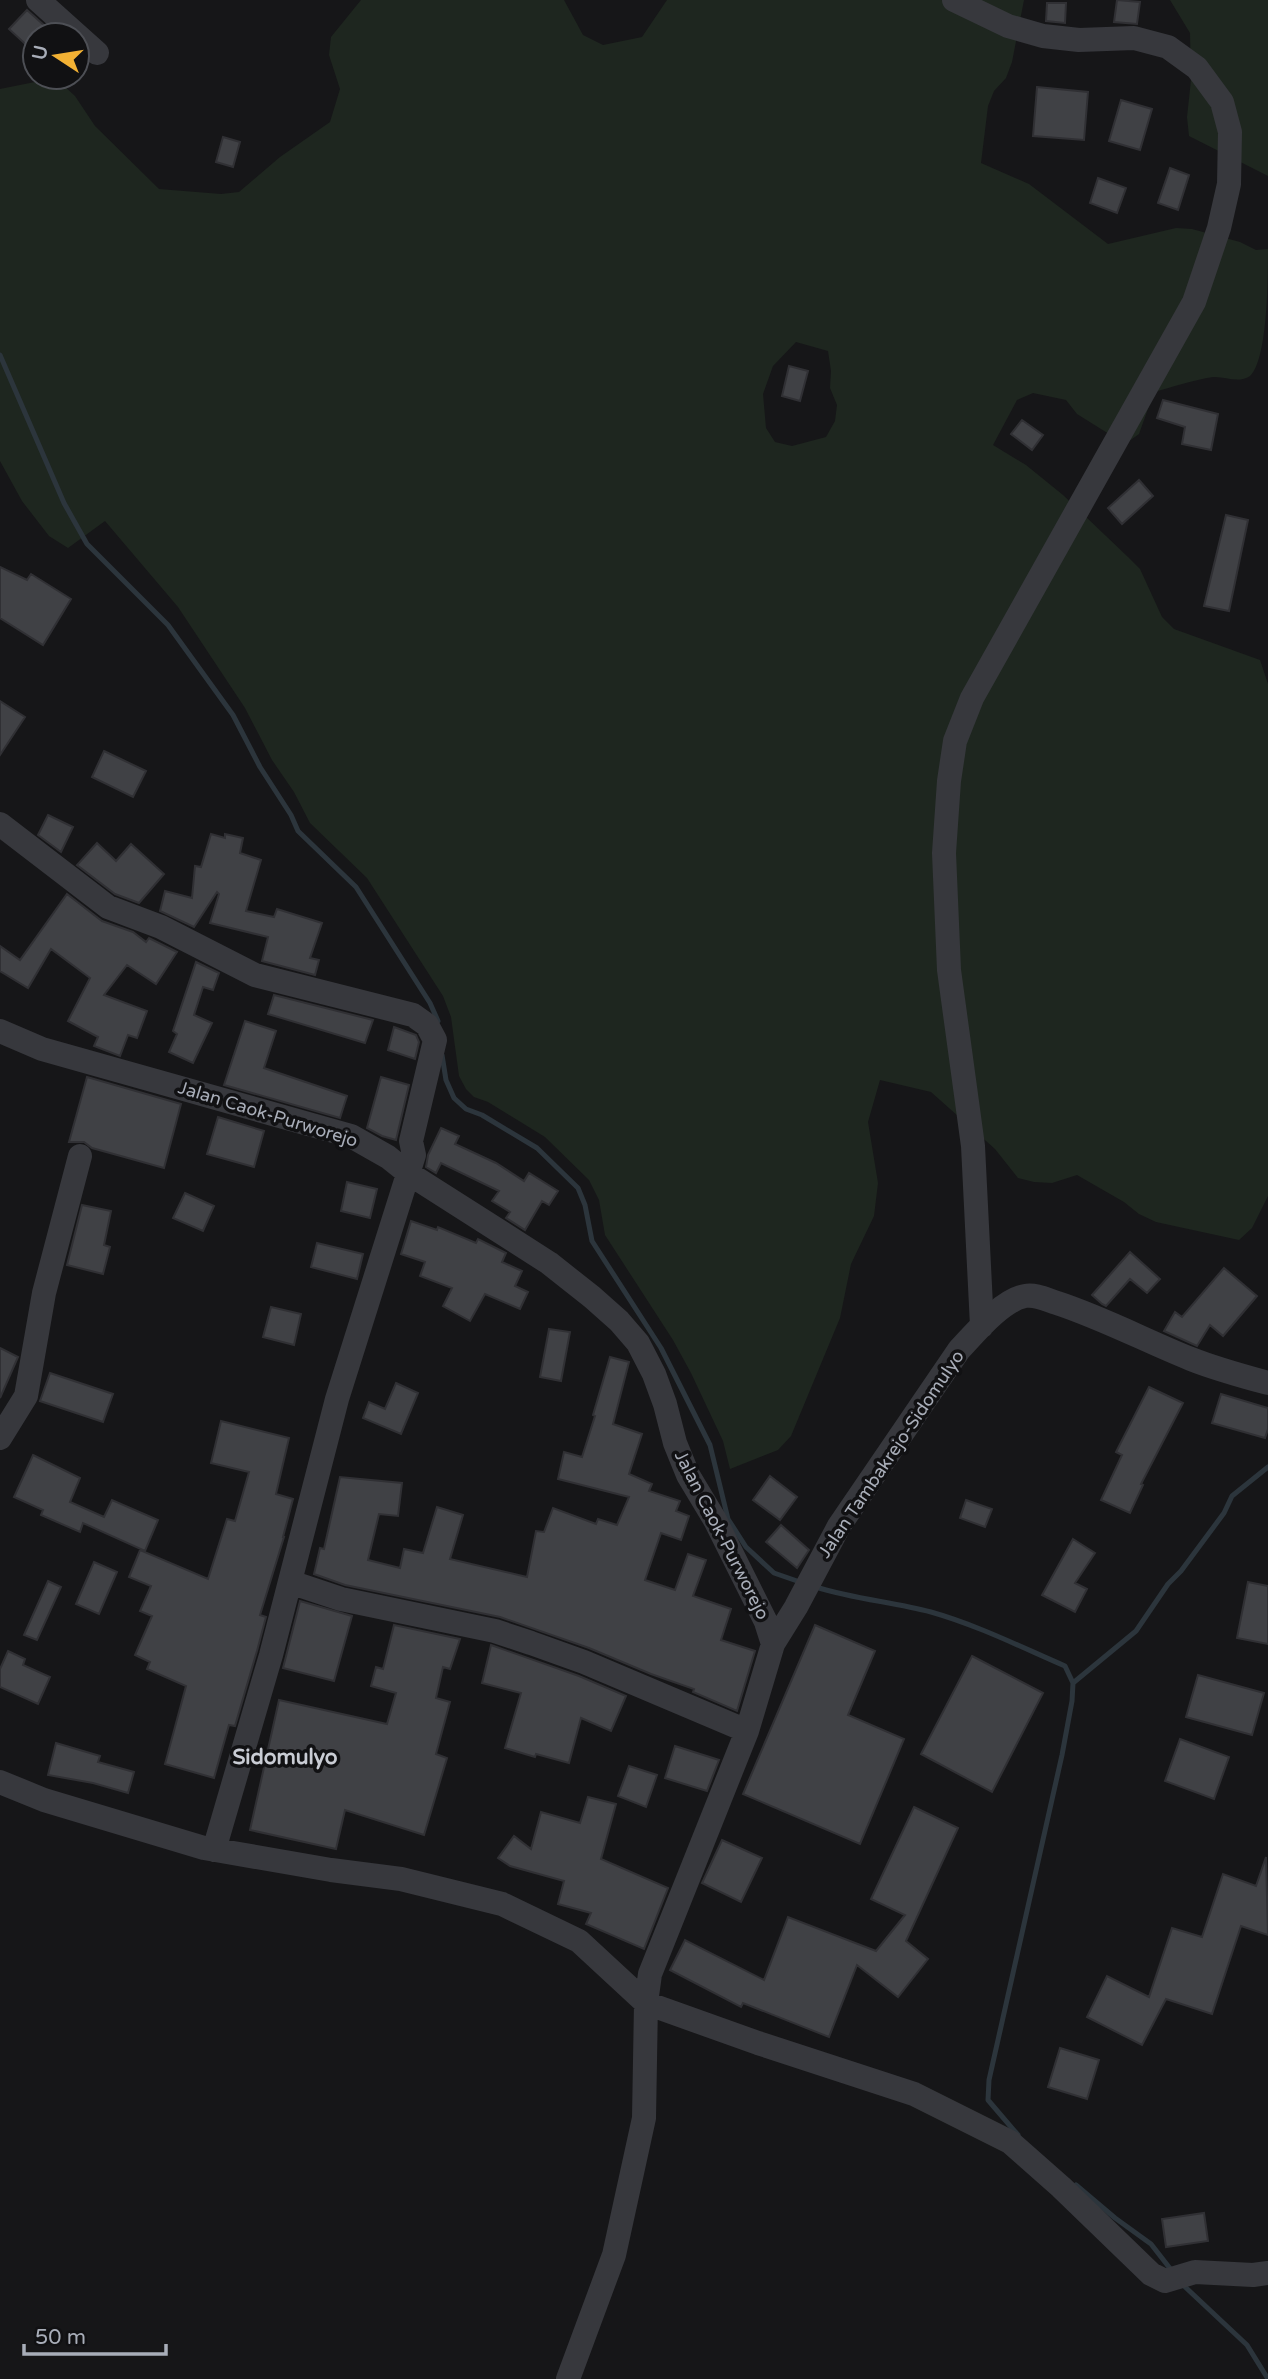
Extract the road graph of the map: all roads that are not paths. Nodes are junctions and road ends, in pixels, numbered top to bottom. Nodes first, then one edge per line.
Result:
1 (38, 0) edge
2 (954, 0) edge
3 (97, 53) dead end
4 (0, 824) edge
5 (0, 1031) edge
6 (80, 1156) dead end
7 (408, 1173) junction
8 (982, 1326) junction
9 (1268, 1383) edge
10 (0, 1438) edge
11 (290, 1582) junction
12 (773, 1644) junction
13 (747, 1731) junction
14 (0, 1782) edge
15 (214, 1850) junction
16 (646, 2003) junction
17 (1268, 2273) edge
18 (568, 2379) edge

1 - 3 street
2 - 8 street
4 - 7 street
5 - 7 street, Jalan Caok-Purworejo
6 - 10 street
7 - 11 street
7 - 12 street, Jalan Caok-Purworejo
8 - 9 street, Jalan Tambakrejo-Sidomulyo
8 - 12 street, Jalan Tambakrejo-Sidomulyo
11 - 13 street
11 - 15 street
12 - 13 street
13 - 16 street
14 - 15 street
15 - 16 street
16 - 17 street
16 - 18 street

